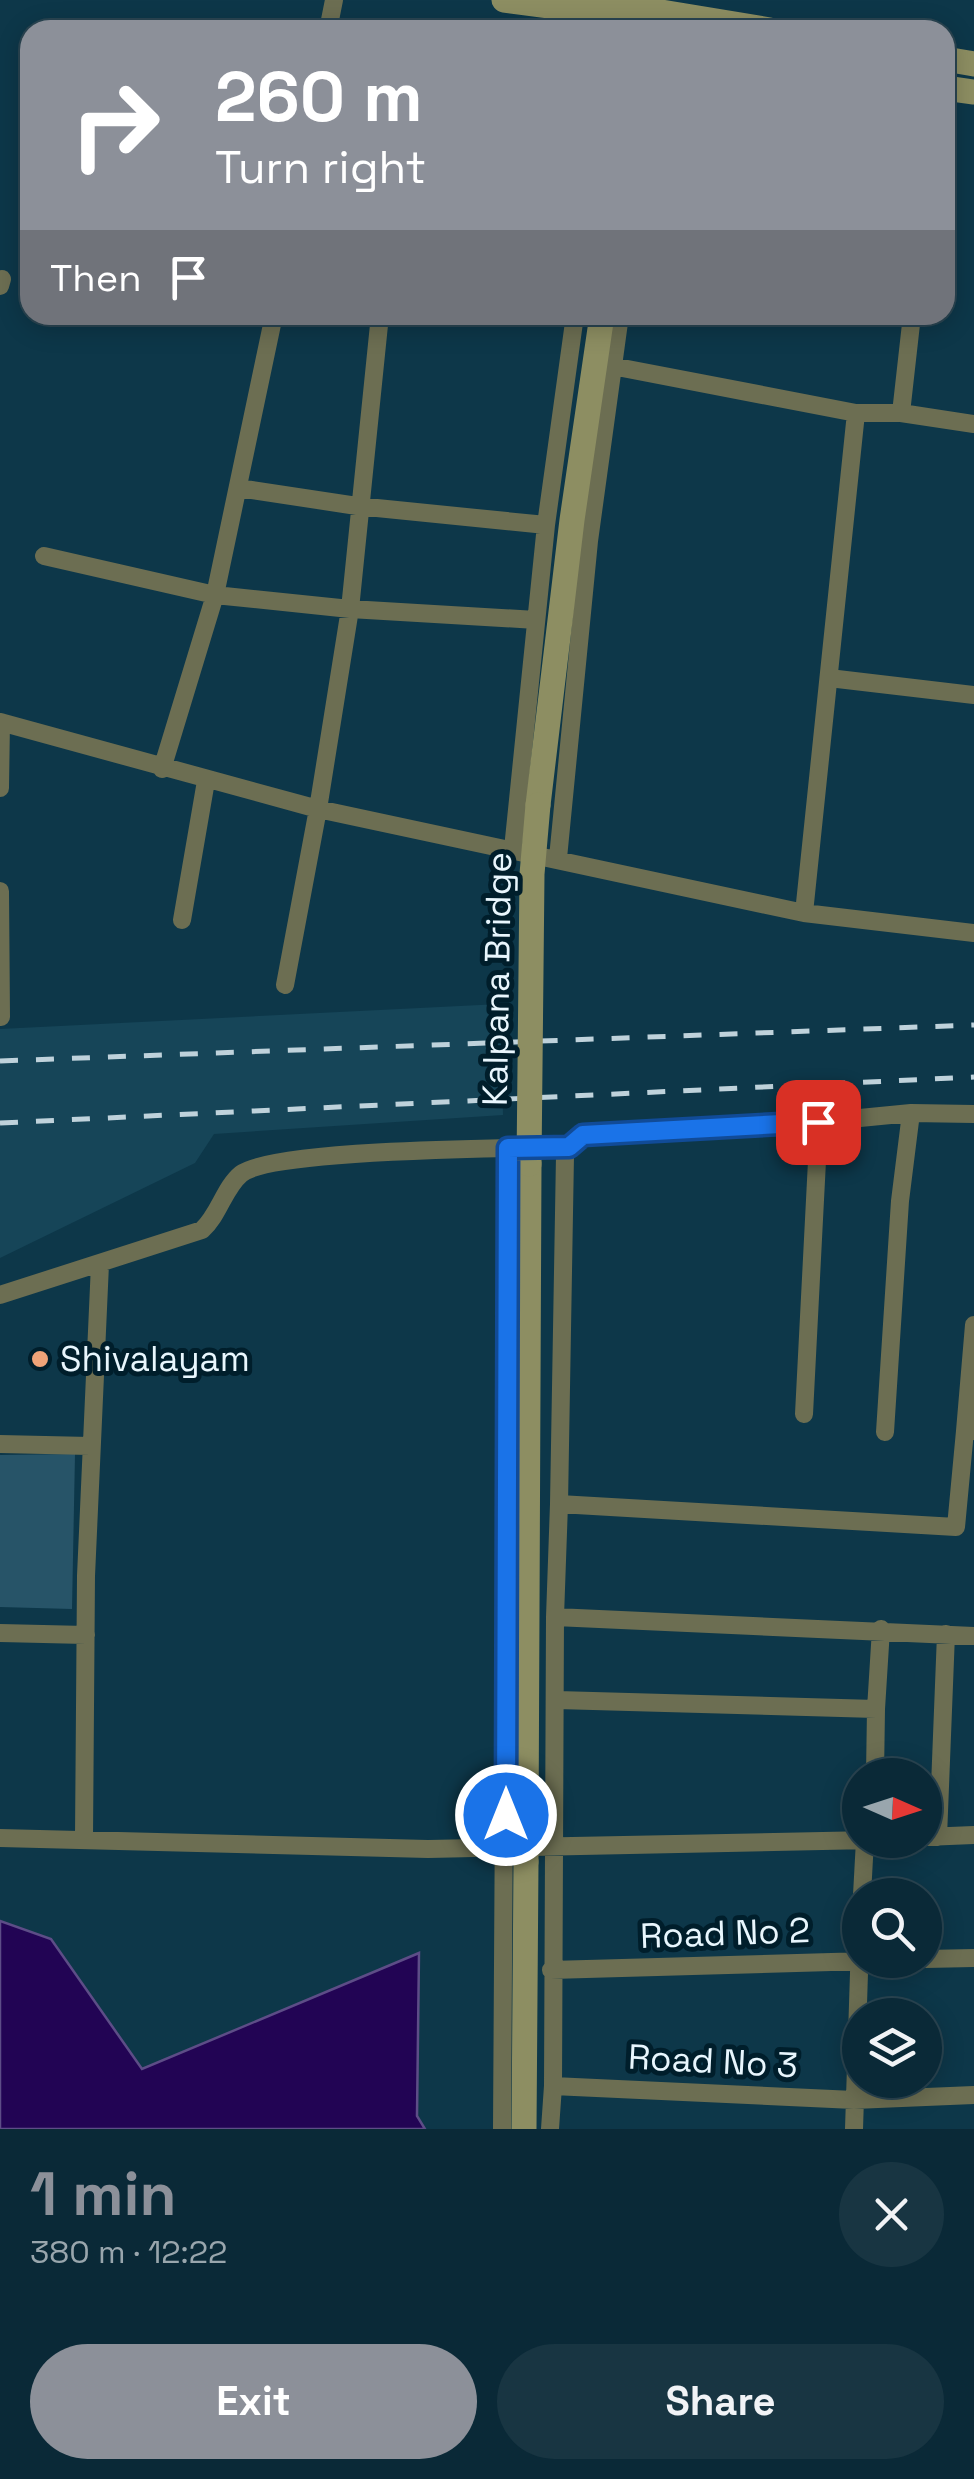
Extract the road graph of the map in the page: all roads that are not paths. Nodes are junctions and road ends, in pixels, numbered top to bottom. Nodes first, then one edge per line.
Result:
1 (504, 0) edge
2 (621, 20) edge
3 (626, 20) edge
4 (656, 20) edge
5 (272, 325) edge
6 (379, 325) edge
7 (574, 325) edge
8 (601, 325) edge
9 (618, 325) edge
10 (911, 325) edge
11 (612, 366) junction
12 (856, 413) junction
13 (901, 413) junction
14 (974, 424) edge
15 (238, 488) junction
16 (357, 506) junction
17 (546, 525) junction
18 (44, 556) dead end
19 (215, 595) junction
20 (350, 609) junction
21 (536, 620) junction
22 (829, 678) junction
23 (974, 696) edge
24 (0, 722) edge
25 (162, 769) junction
26 (206, 781) junction
27 (0, 788) edge
28 (318, 809) junction
29 (513, 849) junction
30 (558, 858) junction
31 (0, 891) edge
32 (804, 913) junction
33 (182, 920) dead end
34 (974, 933) edge
35 (285, 986) dead end
36 (2, 1017) edge
37 (911, 1113) junction
38 (974, 1114) edge
39 (818, 1122) junction
40 (569, 1147) junction
41 (518, 1156) junction
42 (100, 1264) junction
43 (0, 1295) edge
44 (974, 1325) edge
45 (804, 1414) dead end
46 (970, 1431) edge
47 (885, 1432) dead end
48 (0, 1444) edge
49 (90, 1446) junction
50 (559, 1504) junction
51 (555, 1617) junction
52 (881, 1629) junction
53 (0, 1633) edge
54 (946, 1634) junction
55 (86, 1635) junction
56 (974, 1636) edge
57 (557, 1700) junction
58 (876, 1709) junction
59 (875, 1758) edge
60 (937, 1758) edge
61 (974, 1835) edge
62 (942, 1837) edge
63 (0, 1838) edge
64 (84, 1838) junction
65 (842, 1841) edge
66 (519, 1848) junction
67 (554, 1848) junction
68 (842, 1953) edge
69 (974, 1958) edge
70 (942, 1959) edge
71 (552, 1970) junction
72 (859, 1978) edge
73 (553, 2086) junction
74 (974, 2095) edge
75 (854, 2100) junction
76 (502, 2129) edge
77 (524, 2129) edge
78 (550, 2129) edge
79 (854, 2129) edge

1 - 2 main road
3 - 4 main road
5 - 15 street
6 - 16 street
7 - 17 street
8 - 41 main road, Kalpana Bridge, bridge
9 - 11 street
10 - 13 street
11 - 12 street
11 - 30 street
12 - 13 street
12 - 22 street
13 - 14 street
15 - 16 street
15 - 19 street
16 - 17 street
16 - 20 street
17 - 21 street
18 - 19 street
19 - 20 street
19 - 25 street
20 - 21 street
20 - 28 street
21 - 29 street
22 - 23 street
22 - 32 street
24 - 25 street
24 - 27 street
25 - 26 street
26 - 28 street
26 - 33 street
28 - 29 street
28 - 35 street
29 - 30 street
30 - 32 street
31 - 36 street
32 - 34 street
37 - 38 street
37 - 39 street
37 - 47 street
39 - 40 street
39 - 45 street
40 - 41 street
40 - 50 street
41 - 42 street
41 - 66 main road, Kalpana Bridge
42 - 43 street
42 - 49 street
44 - 46 street
46 - 50 street
48 - 49 street
49 - 55 street
50 - 51 street
51 - 52 street
51 - 57 street
52 - 54 street
52 - 58 street
53 - 55 street
54 - 56 street
54 - 60 street
55 - 64 street
57 - 58 street
57 - 67 street
58 - 59 street
61 - 62 street
63 - 64 street
64 - 66 street
65 - 67 street
66 - 67 street
66 - 76 street
66 - 77 main road, Kalpana Bridge
67 - 71 street
68 - 71 street, Road No 2
69 - 70 street
71 - 73 street
72 - 75 street
73 - 75 street, Road No 3
73 - 78 street
74 - 75 street, Road No 3
75 - 79 street

